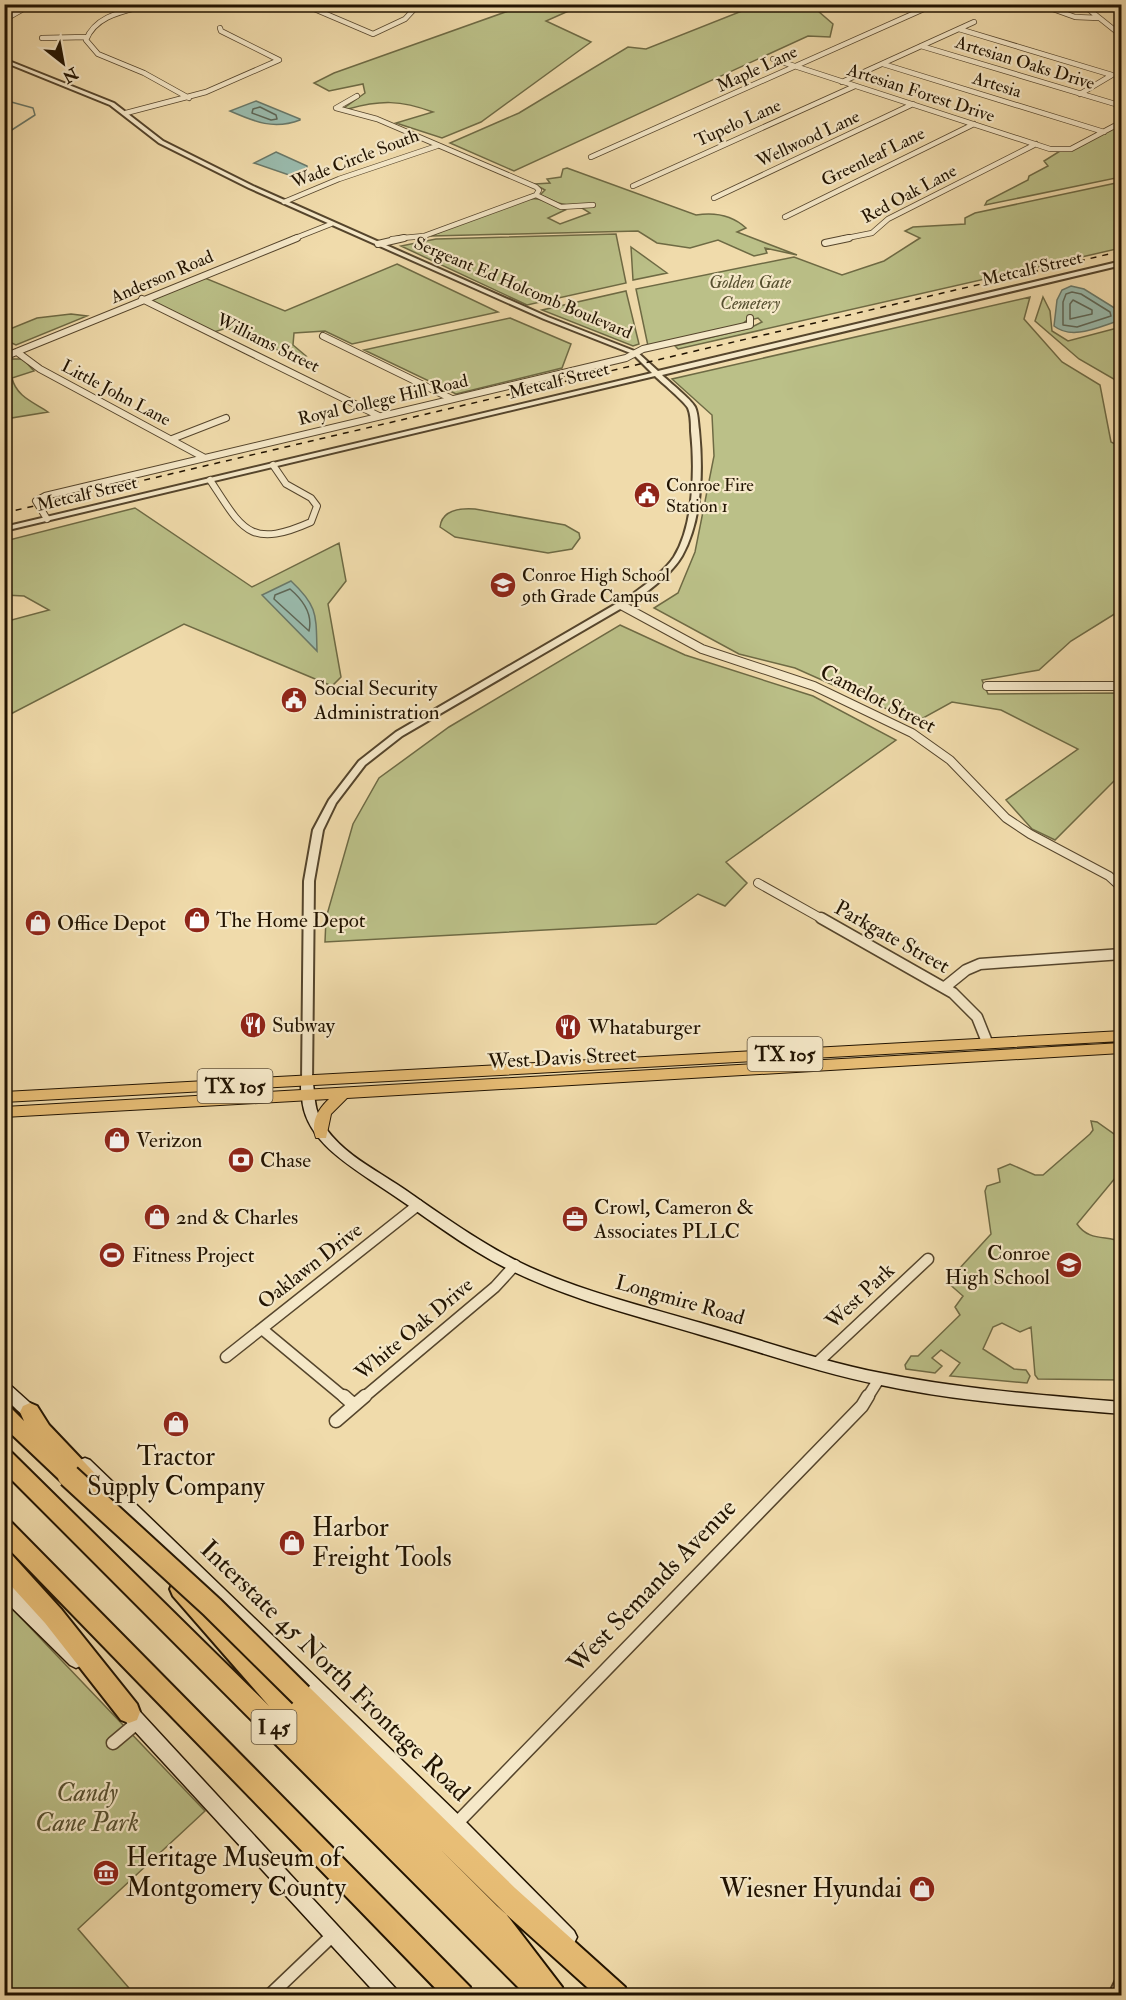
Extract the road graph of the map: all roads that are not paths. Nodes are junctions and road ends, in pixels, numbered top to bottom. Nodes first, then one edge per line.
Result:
1 (32, 4) edge
2 (151, 4) edge
3 (419, 4) edge
4 (935, 4) edge
5 (1039, 4) edge
6 (1082, 4) edge
7 (4, 6) edge
8 (25, 8) junction
9 (312, 8) dead end
10 (1099, 18) junction
11 (4, 20) edge
12 (974, 22) dead end
13 (220, 28) dead end
14 (959, 29) junction
15 (1122, 36) edge
16 (87, 37) junction
17 (42, 38) dead end
18 (921, 46) junction
19 (773, 59) dead end
20 (4, 60) edge
21 (883, 64) junction
22 (794, 66) junction
23 (842, 82) junction
24 (855, 86) junction
25 (1080, 94) junction
26 (357, 96) dead end
27 (189, 98) junction
28 (913, 105) junction
29 (1122, 106) edge
30 (126, 113) junction
31 (1122, 122) edge
32 (974, 124) junction
33 (1104, 132) junction
34 (1036, 144) junction
35 (437, 146) junction
36 (591, 157) dead end
37 (633, 186) dead end
38 (536, 195) junction
39 (714, 198) dead end
40 (284, 202) junction
41 (593, 205) dead end
42 (785, 217) dead end
43 (331, 224) junction
44 (825, 243) dead end
45 (378, 244) junction
46 (1122, 263) edge
47 (142, 299) junction
48 (750, 318) dead end
49 (323, 336) dead end
50 (17, 352) junction
51 (635, 353) junction
52 (4, 357) edge
53 (657, 373) junction
54 (452, 399) junction
55 (379, 416) junction
56 (226, 418) dead end
57 (172, 439) junction
58 (203, 458) junction
59 (273, 465) junction
60 (210, 480) junction
61 (47, 519) junction
62 (4, 529) edge
63 (621, 605) junction
64 (987, 686) dead end
65 (1122, 686) edge
66 (758, 883) dead end
67 (1122, 888) edge
68 (1122, 954) edge
69 (945, 987) junction
70 (1120, 1044) edge
71 (987, 1049) junction
72 (734, 1057) junction
73 (640, 1075) junction
74 (307, 1088) junction
75 (344, 1092) junction
76 (4, 1097) edge
77 (4, 1112) edge
78 (321, 1134) junction
79 (418, 1205) junction
80 (928, 1259) dead end
81 (514, 1265) junction
82 (262, 1329) junction
83 (226, 1357) dead end
84 (819, 1362) junction
85 (879, 1379) junction
86 (4, 1388) edge
87 (354, 1405) junction
88 (1122, 1408) edge
89 (30, 1412) junction
90 (4, 1414) edge
91 (336, 1421) dead end
92 (4, 1458) edge
93 (6, 1532) edge
94 (4, 1562) edge
95 (4, 1589) edge
96 (133, 1717) junction
97 (113, 1743) dead end
98 (456, 1824) junction
99 (335, 1933) junction
100 (1122, 1986) edge
101 (269, 1995) edge
102 (391, 1995) edge
103 (461, 1995) edge
104 (544, 1995) edge
105 (553, 1995) edge
106 (616, 1995) edge
107 (626, 1995) edge
108 (1116, 1995) edge

1 - 8 street
2 - 16 street
3 - 9 street
4 - 22 street, Maple Lane
5 - 10 street
6 - 10 street
7 - 8 street
8 - 11 street
10 - 15 street
12 - 14 street
13 - 27 street
14 - 18 street
14 - 25 street
16 - 17 street
16 - 27 street
18 - 21 street
18 - 25 street, Artesian Oaks Drive
19 - 22 street, Artesian Forest Drive
20 - 30 street, Sergeant Ed Holcomb Boulevard
21 - 23 street
21 - 33 street, Artesia
22 - 23 street, Artesian Forest Drive
22 - 36 street, Maple Lane
23 - 24 street, Artesian Forest Drive
24 - 28 street, Artesian Forest Drive
24 - 37 street, Tupelo Lane
25 - 29 street, Artesian Oaks Drive
26 - 35 street
27 - 30 street
28 - 32 street, Artesian Forest Drive
28 - 39 street, Wellwood Lane
30 - 40 street, Sergeant Ed Holcomb Boulevard
31 - 33 street
32 - 34 street, Artesian Forest Drive
32 - 42 street, Greenleaf Lane
33 - 34 street, Artesian Forest Drive
34 - 44 street, Red Oak Lane
35 - 38 street
35 - 40 street, Wade Circle South
38 - 41 street
38 - 45 street
40 - 43 street, Sergeant Ed Holcomb Boulevard
43 - 45 street, Sergeant Ed Holcomb Boulevard
43 - 47 street, Anderson Road
45 - 51 street, Sergeant Ed Holcomb Boulevard
46 - 53 street, Metcalf Street
47 - 50 street, Anderson Road
47 - 55 street, Williams Street
48 - 51 street, Royal College Hill Road
49 - 54 street
50 - 52 street, Anderson Road
50 - 57 street, Little John Lane
51 - 53 street, Sergeant Ed Holcomb Boulevard
51 - 54 street, Royal College Hill Road
53 - 59 street, Metcalf Street
53 - 63 street, Sergeant Ed Holcomb Boulevard
54 - 55 street, Royal College Hill Road
55 - 58 street, Royal College Hill Road
56 - 57 street
57 - 58 street, Little John Lane
58 - 61 street, Royal College Hill Road
59 - 60 street, Metcalf Street
59 - 60 street
60 - 61 street, Metcalf Street
61 - 62 street, Metcalf Street
63 - 67 street, Camelot Street
63 - 74 street, Sergeant Ed Holcomb Boulevard
64 - 65 street
66 - 69 street, Parkgate Street
68 - 69 street
69 - 71 street, Parkgate Street
70 - 71 main road, West Davis Street / TX 105
70 - 71 main road, West Davis Street / TX 105
71 - 72 main road, West Davis Street / TX 105
71 - 73 main road, West Davis Street / TX 105
72 - 73 main road
72 - 74 main road, West Davis Street / TX 105
73 - 75 main road, West Davis Street / TX 105
74 - 75 main road, West Davis Street / TX 105
74 - 76 main road, West Davis Street / TX 105
74 - 77 main road, West Davis Street / TX 105
74 - 78 main road, Longmire Road
75 - 78 main road
78 - 79 main road, Longmire Road
79 - 81 main road, Longmire Road
79 - 82 street, Oaklawn Drive
80 - 84 street, West Park
81 - 84 main road, Longmire Road
81 - 87 street, White Oak Drive
82 - 83 street, Oaklawn Drive
82 - 87 street
84 - 85 main road, Longmire Road
85 - 88 main road, Longmire Road
85 - 98 street, West Semands Avenue
86 - 89 main road, Interstate 45 North Frontage Road
87 - 91 street, White Oak Drive
89 - 98 main road, Interstate 45 North Frontage Road
89 - 105 highway
90 - 106 highway, bridge
92 - 104 highway, I 45
93 - 103 highway, I 45
94 - 96 highway
95 - 96 main road
96 - 97 street
96 - 99 main road
98 - 107 main road, Interstate 45 North Frontage Road
99 - 101 street
99 - 102 main road
100 - 108 street

